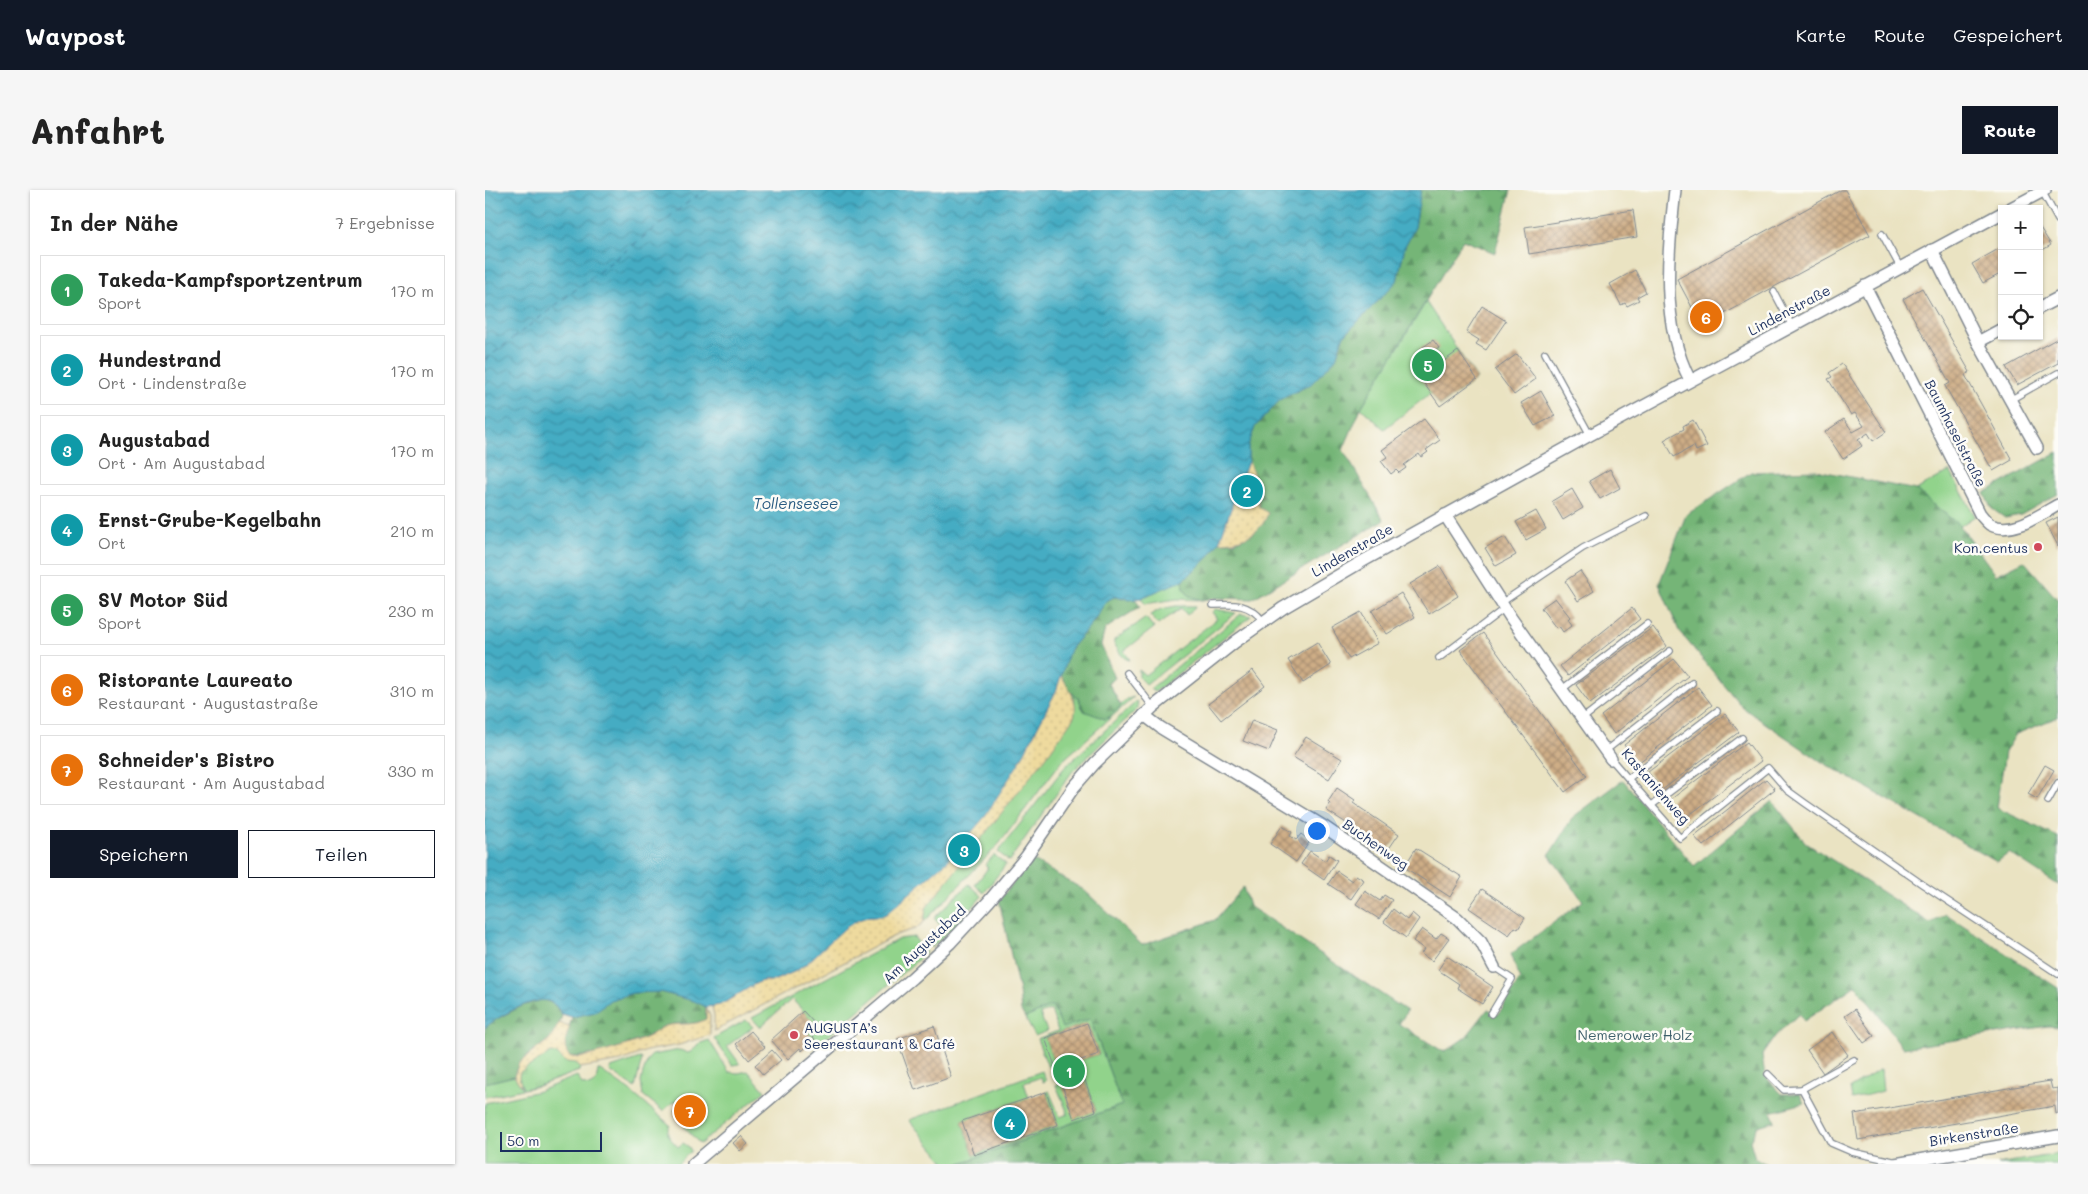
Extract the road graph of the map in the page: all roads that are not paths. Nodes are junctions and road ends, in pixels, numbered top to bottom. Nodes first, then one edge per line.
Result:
1 (1675, 190) edge
2 (2043, 191) edge
3 (2017, 205) edge
4 (1998, 215) edge
5 (2058, 220) edge
6 (1882, 234) dead end
7 (1932, 250) junction
8 (1900, 267) junction
9 (1865, 286) junction
10 (1774, 292) dead end
11 (2058, 298) edge
12 (2043, 306) edge
13 (1792, 326) junction
14 (1998, 331) edge
15 (1978, 342) junction
16 (1545, 353) dead end
17 (2058, 373) edge
18 (1690, 380) junction
19 (2010, 400) junction
20 (1590, 434) junction
21 (2037, 448) dead end
22 (2058, 505) edge
23 (1445, 515) junction
24 (1646, 516) dead end
25 (1213, 605) dead end
26 (1503, 605) junction
27 (1263, 621) junction
28 (1647, 624) dead end
29 (1670, 651) dead end
30 (1439, 658) dead end
31 (1127, 673) dead end
32 (1692, 683) dead end
33 (1561, 690) junction
34 (1149, 711) junction
35 (1717, 711) dead end
36 (1582, 719) junction
37 (1742, 738) dead end
38 (1608, 755) junction
39 (1629, 778) junction
40 (2058, 783) edge
41 (2048, 801) dead end
42 (1652, 805) junction
43 (1494, 967) joint
44 (2058, 974) edge
45 (1491, 1014) dead end
46 (1854, 1060) dead end
47 (1768, 1074) dead end
48 (1802, 1089) junction
49 (2058, 1136) edge
50 (1896, 1163) edge
51 (693, 1164) edge

1 - 18 street
2 - 3 street
2 - 5 lane
4 - 7 street, Lindenstraße
6 - 8 lane
7 - 8 street, Lindenstraße
7 - 15 street
8 - 9 street, Lindenstraße
9 - 13 street, Lindenstraße
9 - 22 street, Baumhaselstraße
10 - 13 lane
11 - 12 street
13 - 18 street, Lindenstraße
14 - 15 street
15 - 19 street
16 - 20 lane
17 - 19 lane
18 - 20 street, Lindenstraße
19 - 21 street
20 - 23 street, Lindenstraße
23 - 26 street, Kastanienweg
23 - 27 street, Lindenstraße
24 - 26 lane
25 - 27 lane
26 - 30 lane
26 - 33 street, Kastanienweg
27 - 34 street, Lindenstraße
28 - 33 lane
29 - 36 lane
31 - 34 lane
32 - 38 lane
33 - 36 street, Kastanienweg
34 - 43 street, Buchenweg
34 - 51 street, Am Augustabad
35 - 39 lane
36 - 38 street, Kastanienweg
37 - 42 lane
38 - 39 lane, Kastanienweg
39 - 42 lane, Kastanienweg
40 - 41 lane
42 - 44 lane, Kastanienweg
43 - 45 lane, Buchenweg
46 - 48 lane
47 - 48 lane
48 - 50 lane
49 - 50 street, Birkenstraße

